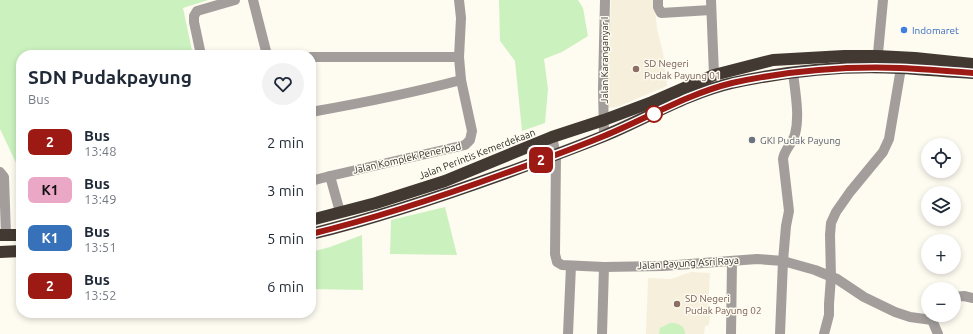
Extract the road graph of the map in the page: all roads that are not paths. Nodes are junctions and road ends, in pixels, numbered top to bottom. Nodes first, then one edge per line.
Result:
1 (235, 0) edge
2 (253, 0) edge
3 (459, 0) edge
4 (604, 0) edge
5 (658, 0) edge
6 (883, 0) edge
7 (711, 5) edge
8 (200, 50) edge
9 (266, 50) edge
10 (316, 57) edge
11 (459, 57) junction
12 (877, 62) junction
13 (973, 64) edge
14 (901, 68) junction
15 (793, 72) junction
16 (973, 74) edge
17 (714, 75) junction
18 (461, 80) junction
19 (316, 111) edge
20 (604, 120) junction
21 (604, 136) junction
22 (552, 137) junction
23 (556, 155) junction
24 (0, 172) edge
25 (330, 176) junction
26 (316, 180) edge
27 (340, 212) junction
28 (316, 219) edge
29 (344, 225) junction
30 (316, 233) edge
31 (3, 235) edge
32 (16, 235) edge
33 (16, 251) edge
34 (0, 252) edge
35 (732, 261) junction
36 (787, 262) junction
37 (831, 264) junction
38 (571, 266) junction
39 (604, 267) junction
40 (831, 277) junction
41 (961, 296) edge
42 (973, 298) edge
43 (921, 317) edge
44 (935, 322) edge
45 (568, 334) edge
46 (602, 334) edge
47 (731, 334) edge
48 (780, 334) edge
49 (824, 334) edge
50 (938, 334) edge

1 - 8 street
2 - 9 street
3 - 11 street, Jalan Komplek Penerbad
4 - 20 street, Jalan Karanganyar I
5 - 7 street
6 - 12 street
7 - 17 street
10 - 11 street
11 - 18 street, Jalan Komplek Penerbad
12 - 13 highway, Jalan Perintis Kemerdekaan
12 - 14 highway, Jalan Perintis Kemerdekaan
12 - 15 highway, Jalan Perintis Kemerdekaan
12 - 17 highway, Jalan Perintis Kemerdekaan
14 - 16 highway, Jalan Perintis Kemerdekaan
14 - 37 street
15 - 21 highway, Jalan Perintis Kemerdekaan
15 - 36 street
17 - 20 highway, Jalan Perintis Kemerdekaan
18 - 19 street
18 - 25 street, Jalan Komplek Penerbad
20 - 21 street
20 - 22 highway, Jalan Perintis Kemerdekaan
21 - 23 highway, Jalan Perintis Kemerdekaan
22 - 23 street
22 - 27 highway, Jalan Perintis Kemerdekaan
23 - 29 highway, Jalan Perintis Kemerdekaan
23 - 38 street
24 - 31 street
25 - 26 street, Jalan Komplek Penerbad
25 - 27 street
27 - 28 highway, Jalan Perintis Kemerdekaan
27 - 29 highway
29 - 30 highway, Jalan Perintis Kemerdekaan
31 - 32 highway
33 - 34 highway
35 - 36 street, Jalan Payung Asri Raya
35 - 39 street, Jalan Payung Asri Raya
35 - 47 street
36 - 37 street
36 - 40 street, Jalan Payung Asri Raya
36 - 48 street
37 - 40 street
38 - 39 street, Jalan Payung Asri Raya
38 - 45 street
39 - 46 street
40 - 43 street, Jalan Payung Asri Raya
40 - 49 street
41 - 42 street
44 - 50 street

